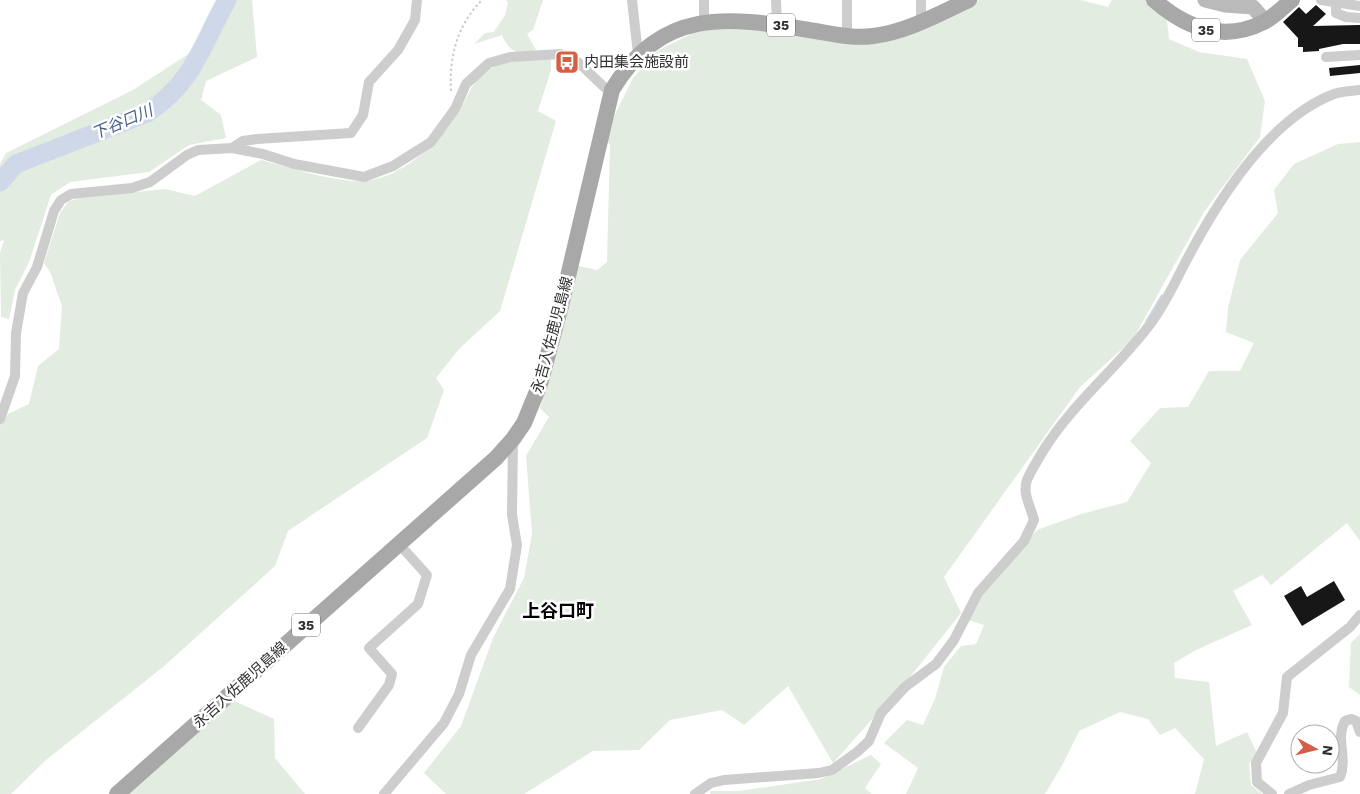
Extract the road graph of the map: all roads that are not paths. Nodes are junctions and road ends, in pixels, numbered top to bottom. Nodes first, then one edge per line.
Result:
1 (417, 0) edge
2 (632, 0) edge
3 (704, 0) edge
4 (776, 0) edge
5 (847, 0) edge
6 (921, 0) edge
7 (969, 0) edge
8 (1154, 0) edge
9 (1205, 0) edge
10 (1292, 0) edge
11 (1321, 0) edge
12 (1336, 2) junction
13 (1360, 6) edge
14 (1360, 18) edge
15 (1266, 21) junction
16 (704, 22) junction
17 (921, 22) junction
18 (777, 24) junction
19 (847, 36) junction
20 (638, 54) junction
21 (1360, 55) edge
22 (1326, 57) dead end
23 (612, 90) junction
24 (1360, 90) edge
25 (232, 148) junction
26 (0, 419) edge
27 (513, 439) junction
28 (398, 543) junction
29 (1360, 615) edge
30 (358, 728) dead end
31 (1360, 732) edge
32 (116, 794) edge
33 (384, 794) edge
34 (695, 794) edge
35 (1272, 794) edge
36 (1289, 794) edge

1 - 25 street
2 - 20 street
3 - 16 street
4 - 18 street
5 - 19 street
6 - 17 street
7 - 17 main road, 永吉入佐鹿児島線 / 35
8 - 15 main road, 35
9 - 15 main road
10 - 15 main road, 35
11 - 12 street
12 - 13 street
12 - 14 street
16 - 18 main road, 永吉入佐鹿児島線 / 35
16 - 20 main road, 永吉入佐鹿児島線 / 35
17 - 19 main road, 永吉入佐鹿児島線 / 35
18 - 19 main road, 永吉入佐鹿児島線 / 35
20 - 23 main road, 永吉入佐鹿児島線 / 35
21 - 22 street
23 - 25 street
23 - 27 main road, 永吉入佐鹿児島線 / 35
24 - 34 street
25 - 26 street
27 - 28 main road, 永吉入佐鹿児島線 / 35
27 - 33 street
28 - 30 street
28 - 32 main road, 永吉入佐鹿児島線 / 35
29 - 35 street
31 - 36 street

